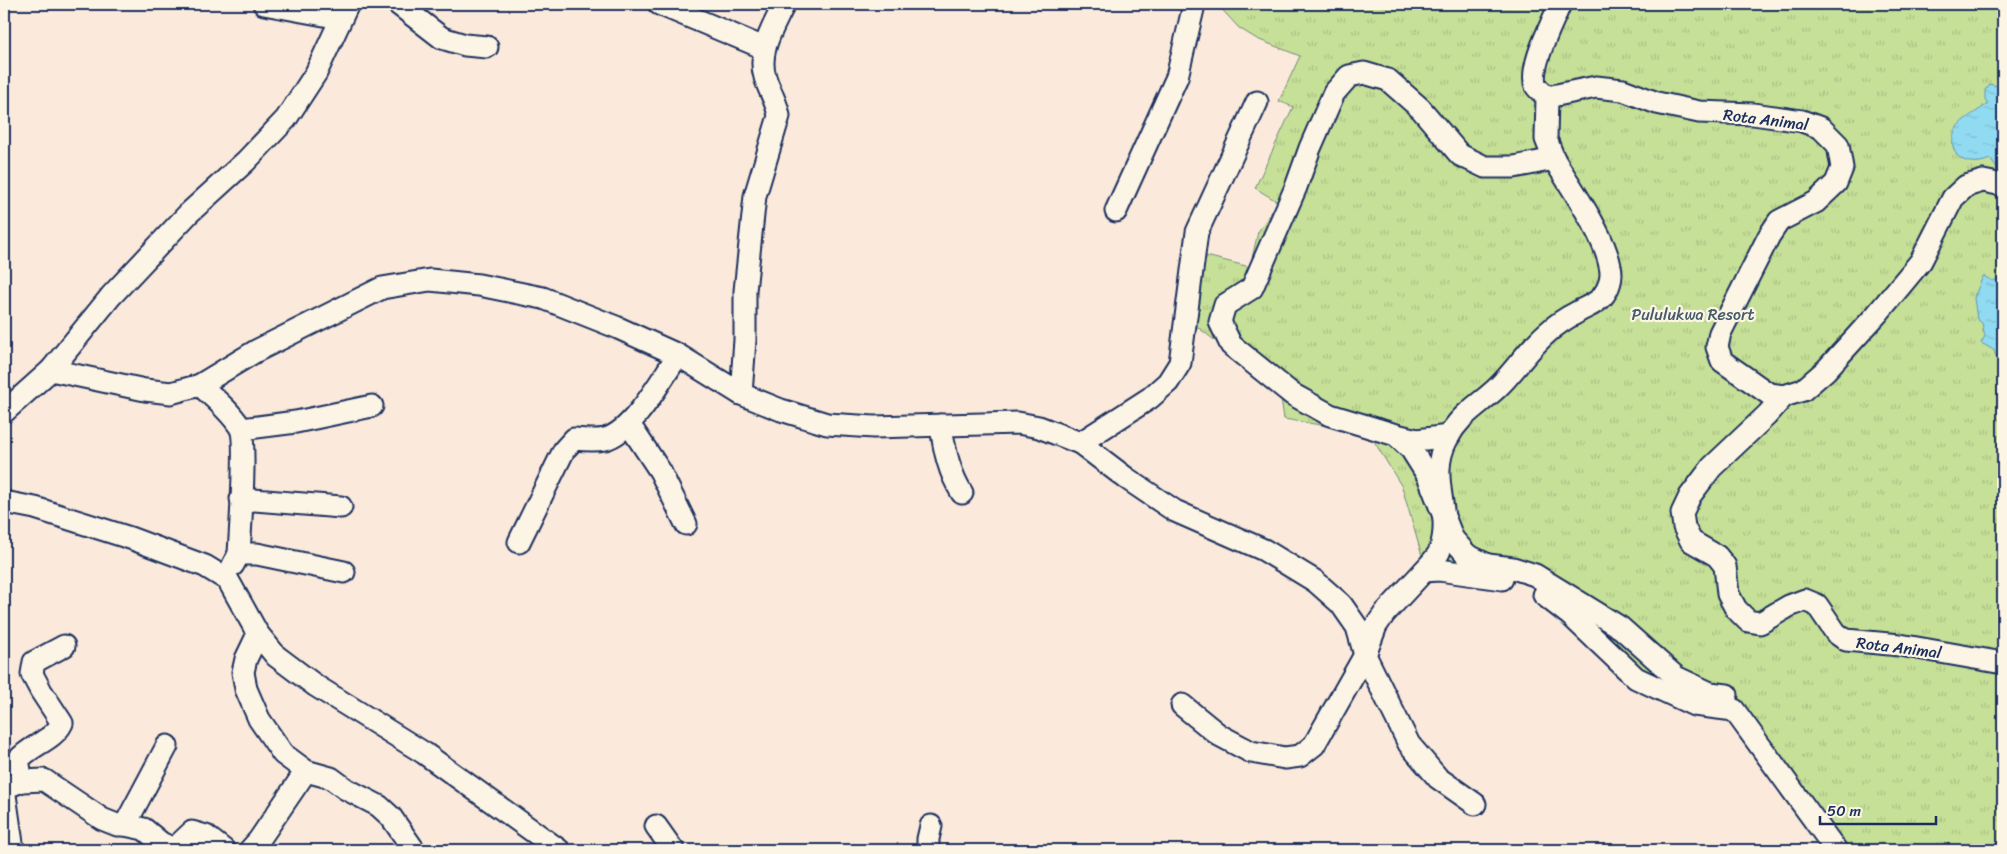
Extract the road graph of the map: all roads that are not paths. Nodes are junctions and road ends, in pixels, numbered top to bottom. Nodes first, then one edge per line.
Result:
1 (264, 4) edge
2 (398, 4) edge
3 (659, 4) edge
4 (784, 4) edge
5 (1192, 4) edge
6 (1560, 4) edge
7 (344, 11) edge
8 (487, 47) dead end
9 (764, 48) junction
10 (1547, 96) junction
11 (1257, 102) dead end
12 (1554, 159) junction
13 (2003, 185) edge
14 (1116, 211) dead end
15 (678, 355) junction
16 (51, 370) junction
17 (200, 385) junction
18 (741, 394) junction
19 (1784, 396) junction
20 (372, 406) dead end
21 (4, 412) edge
22 (629, 424) junction
23 (941, 425) junction
24 (242, 428) junction
25 (1396, 435) junction
26 (1449, 436) junction
27 (1080, 444) junction
28 (962, 493) dead end
29 (241, 499) junction
30 (4, 502) edge
31 (341, 508) dead end
32 (1446, 518) junction
33 (686, 524) dead end
34 (518, 542) dead end
35 (239, 554) junction
36 (1424, 571) junction
37 (344, 572) dead end
38 (228, 580) junction
39 (258, 634) junction
40 (64, 646) dead end
41 (1365, 655) junction
42 (2003, 662) edge
43 (1727, 695) dead end
44 (1182, 705) dead end
45 (167, 746) dead end
46 (306, 771) junction
47 (22, 781) junction
48 (1475, 804) dead end
49 (125, 825) junction
50 (656, 826) dead end
51 (931, 826) dead end
52 (13, 850) edge
53 (224, 850) edge
54 (250, 850) edge
55 (414, 850) edge
56 (559, 850) edge
57 (673, 850) edge
58 (928, 850) edge
59 (1836, 850) edge

1 - 7 street
2 - 8 street
3 - 9 street
4 - 9 street
5 - 14 street
6 - 10 street
7 - 16 street
9 - 18 street
10 - 12 street
10 - 19 street, Rota Animal
11 - 27 street
12 - 25 street
12 - 26 street
13 - 19 street, Rota Animal
15 - 17 street
15 - 18 street
15 - 22 street
16 - 17 street
16 - 21 street
17 - 24 street
18 - 23 street
19 - 42 street, Rota Animal
20 - 24 street
22 - 33 street
22 - 34 street
23 - 27 street
23 - 28 street
24 - 29 street
25 - 26 street
25 - 32 street
26 - 32 street
27 - 41 street
29 - 31 street
29 - 35 street
30 - 38 street
32 - 36 street
32 - 43 street
35 - 37 street
35 - 38 street
36 - 41 street
36 - 59 street
38 - 39 street
39 - 46 street
39 - 56 street
40 - 47 street
41 - 44 street
41 - 48 street
45 - 49 street
46 - 54 street
46 - 55 street
47 - 49 street
47 - 52 street
49 - 53 street
50 - 57 street
51 - 58 street

